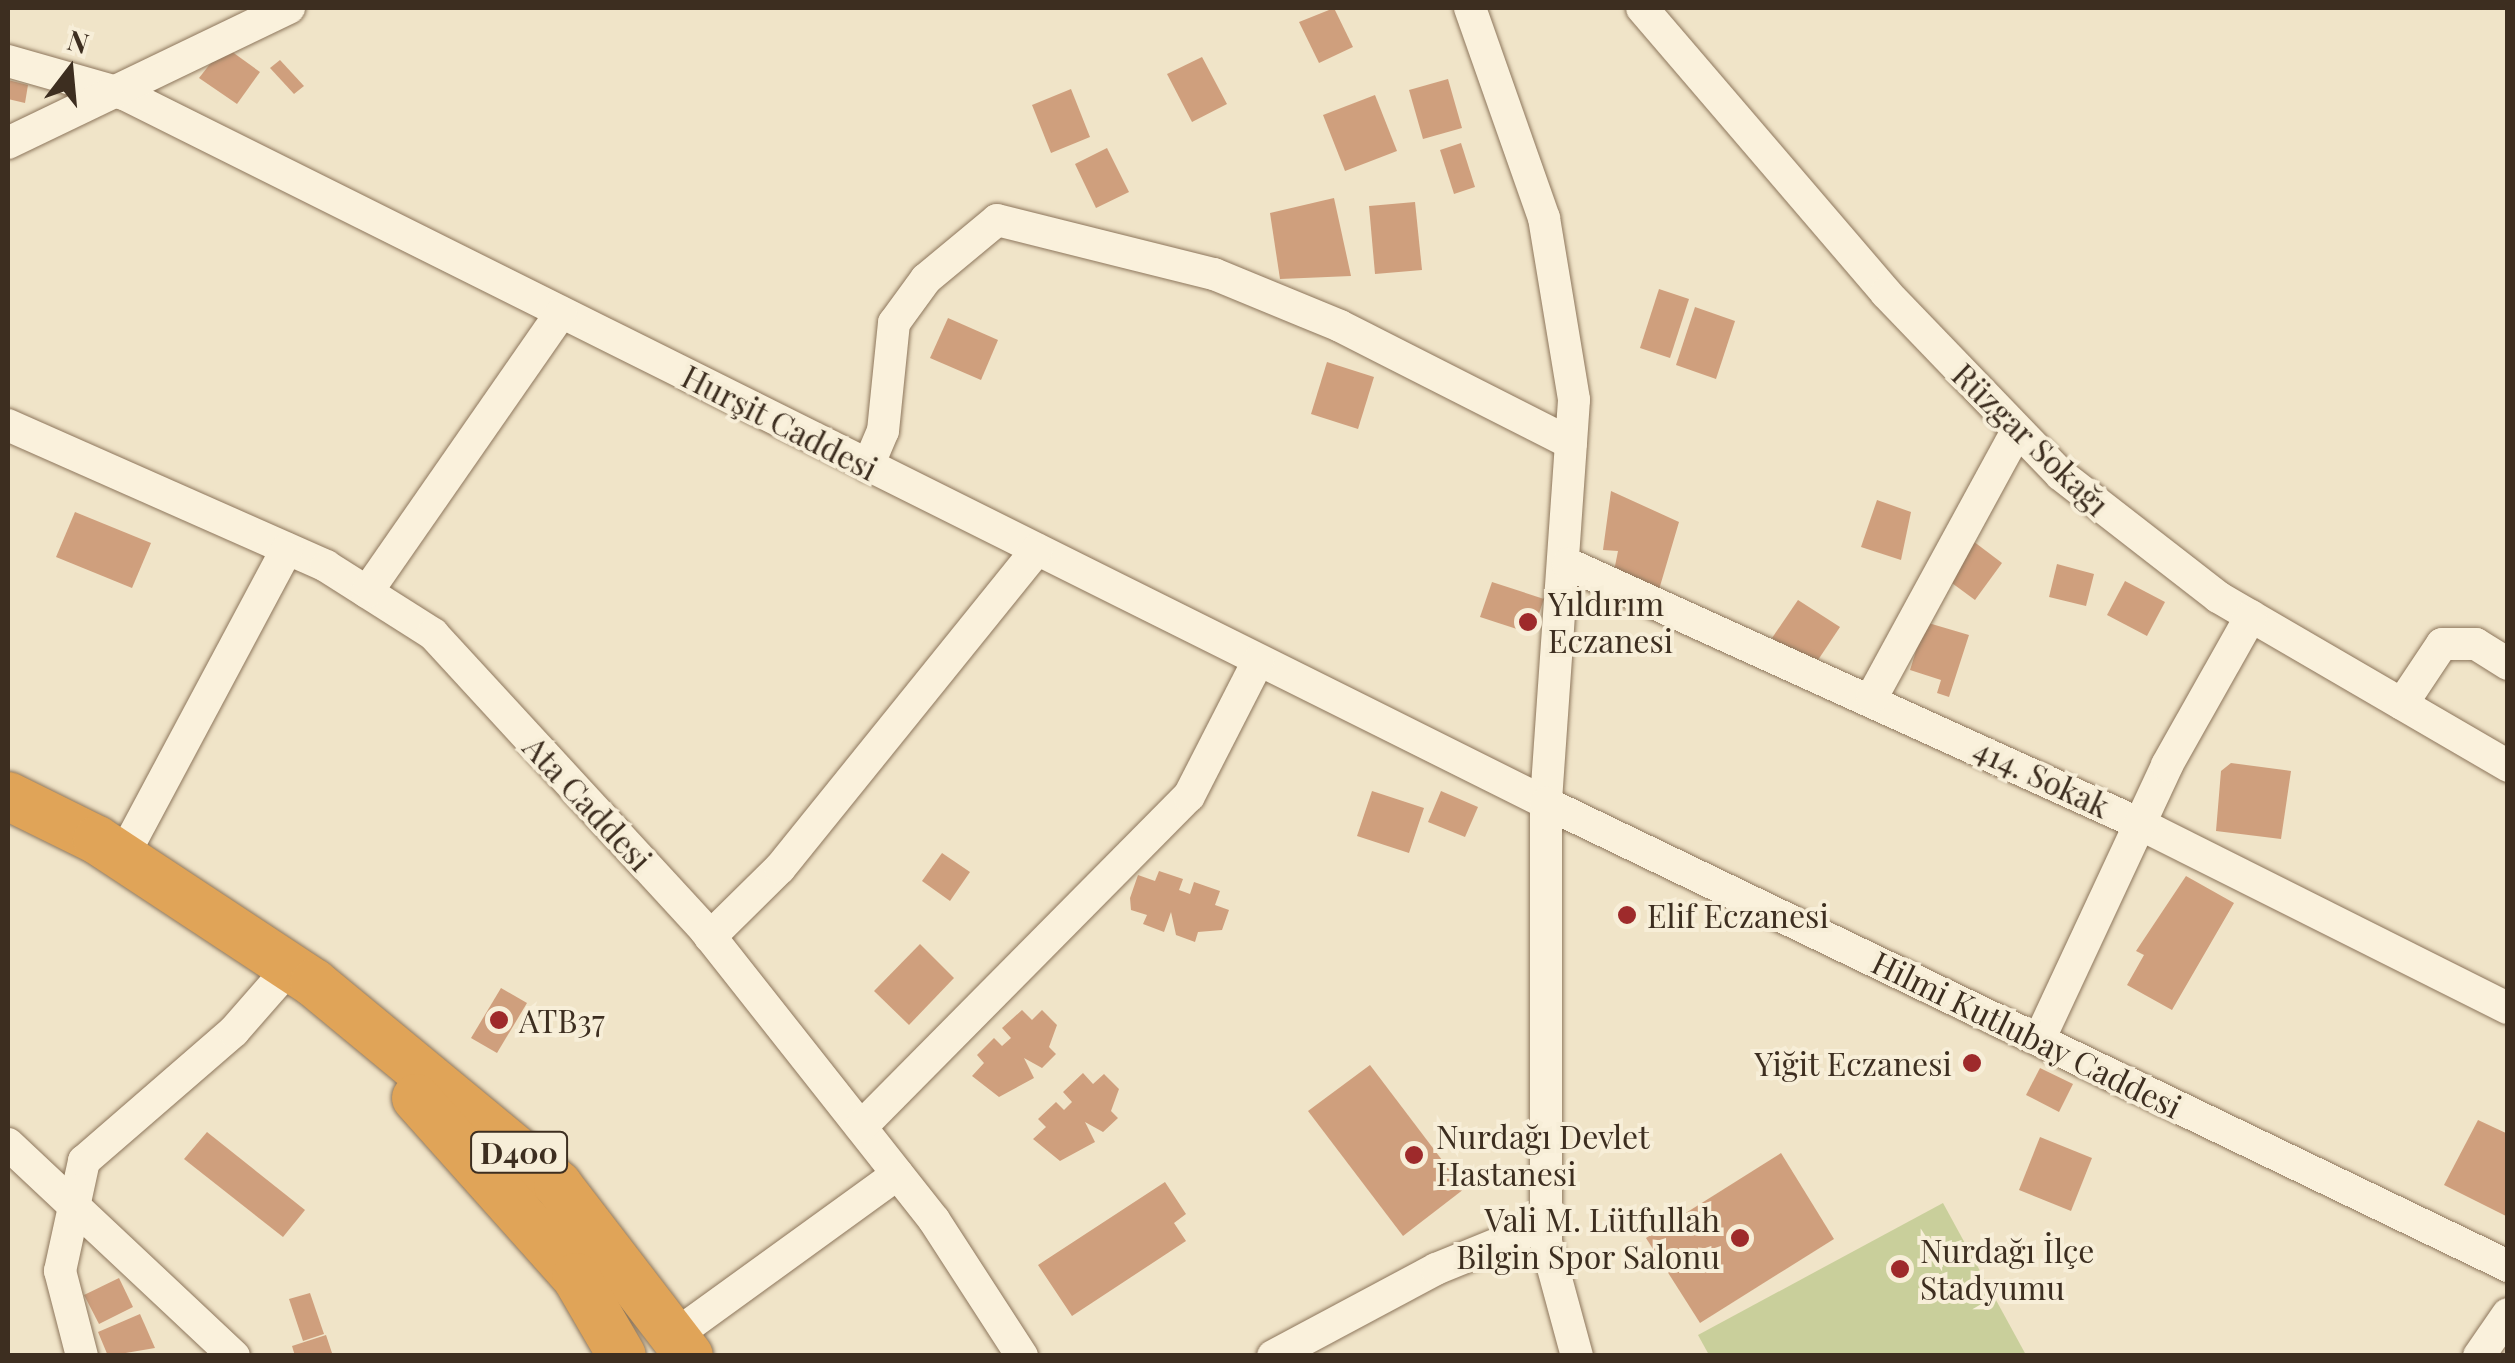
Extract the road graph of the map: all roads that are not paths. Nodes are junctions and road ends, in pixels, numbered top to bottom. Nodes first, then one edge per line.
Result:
1 (288, 8) edge
2 (1470, 8) edge
3 (1642, 8) edge
4 (8, 61) edge
5 (124, 94) junction
6 (8, 143) edge
7 (561, 313) junction
8 (8, 425) edge
9 (2016, 433) junction
10 (1571, 443) junction
11 (868, 466) junction
12 (287, 549) junction
13 (1037, 550) junction
14 (1568, 564) junction
15 (367, 592) junction
16 (2250, 616) junction
17 (1258, 661) junction
18 (2508, 664) edge
19 (1872, 697) junction
20 (2402, 704) junction
21 (2508, 766) edge
22 (8, 796) edge
23 (1546, 803) junction
24 (2140, 824) junction
25 (123, 856) junction
26 (710, 937) junction
27 (302, 975) junction
28 (2508, 1008) edge
29 (2039, 1040) junction
30 (861, 1128) junction
31 (8, 1144) edge
32 (898, 1174) junction
33 (79, 1202) junction
34 (1546, 1224) junction
35 (2508, 1266) edge
36 (2508, 1314) edge
37 (681, 1346) edge
38 (82, 1356) edge
39 (234, 1356) edge
40 (622, 1356) edge
41 (1022, 1356) edge
42 (1274, 1356) edge
43 (1577, 1356) edge
44 (2479, 1356) edge

1 - 5 street
2 - 10 street
3 - 9 street, Rüzgar Sokağı
4 - 5 street, Hurşit Caddesi
5 - 6 street
5 - 7 street, Hurşit Caddesi
7 - 11 street, Hurşit Caddesi
7 - 15 street
8 - 12 street, Ata Caddesi
9 - 16 street, Rüzgar Sokağı
9 - 19 street
10 - 11 street
10 - 14 street
11 - 13 street, Hurşit Caddesi
12 - 15 street, Ata Caddesi
12 - 25 street
13 - 17 street, Hurşit Caddesi
13 - 26 street
14 - 19 street, 414. Sokak
14 - 23 street
15 - 26 street, Ata Caddesi
16 - 20 street, Rüzgar Sokağı
16 - 24 street
17 - 23 street, Hurşit Caddesi
17 - 30 street
18 - 20 street
19 - 24 street, 414. Sokak
20 - 21 street, Rüzgar Sokağı
22 - 25 highway, D400
23 - 29 street, Hilmi Kutlubay Caddesi
23 - 34 street
24 - 28 street, 414. Sokak
24 - 29 street
25 - 27 highway, D400
26 - 30 street, Ata Caddesi
27 - 33 street
27 - 37 highway, D400
27 - 40 highway, D400
29 - 35 street, Hilmi Kutlubay Caddesi
30 - 32 street, Ata Caddesi
31 - 33 street
32 - 37 street
32 - 41 street, Ata Caddesi
33 - 38 street
33 - 39 street
34 - 42 street
34 - 43 street
36 - 44 street

